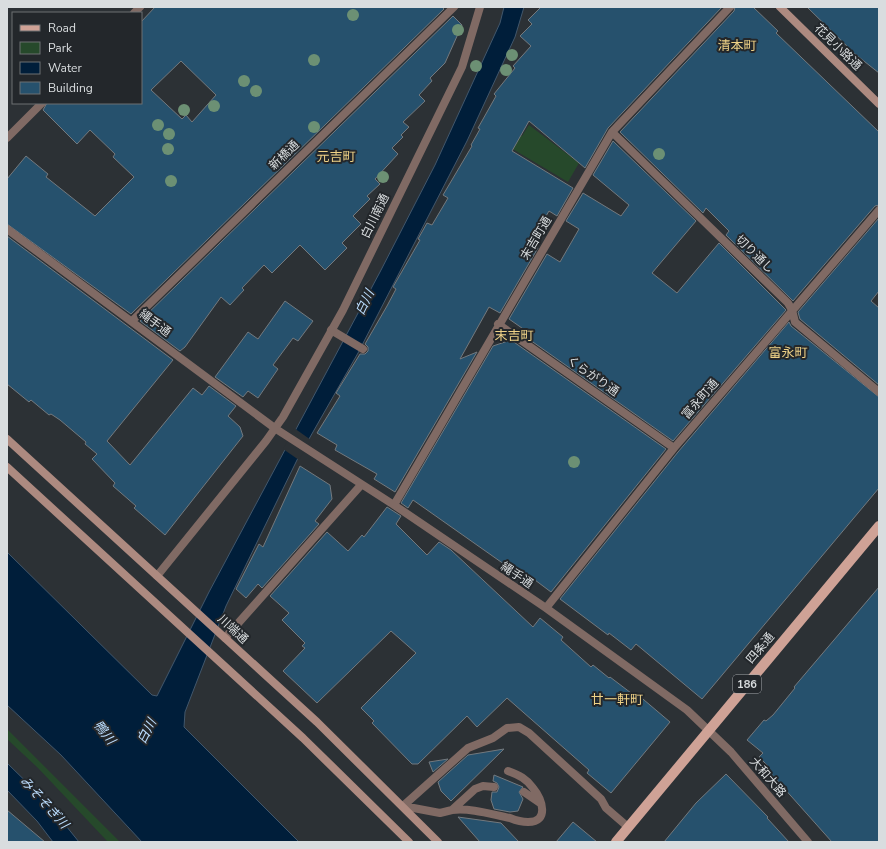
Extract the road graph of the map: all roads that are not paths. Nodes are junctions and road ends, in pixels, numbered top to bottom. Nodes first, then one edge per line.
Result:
1 (454, 7) edge
2 (480, 7) edge
3 (730, 7) edge
4 (780, 7) edge
5 (41, 104) edge
6 (879, 104) edge
7 (612, 132) junction
8 (8, 136) edge
9 (879, 210) edge
10 (7, 229) edge
11 (792, 310) junction
12 (132, 321) junction
13 (498, 324) junction
14 (332, 330) junction
15 (363, 349) dead end
16 (879, 392) edge
17 (276, 429) junction
18 (7, 439) edge
19 (674, 448) junction
20 (7, 467) edge
21 (361, 485) junction
22 (394, 505) junction
23 (879, 526) edge
24 (157, 576) junction
25 (546, 608) junction
26 (225, 638) junction
27 (709, 730) junction
28 (508, 772) dead end
29 (494, 787) dead end
30 (524, 792) dead end
31 (403, 806) junction
32 (542, 806) junction
33 (452, 810) junction
34 (628, 827) junction
35 (409, 842) edge
36 (438, 842) edge
37 (616, 842) edge
38 (808, 842) edge

1 - 12 street, 新橋通
2 - 14 street, 白川南通
3 - 7 street, 末吉町通
4 - 6 street, 花見小路通
5 - 8 street
7 - 11 street, 切り通し
7 - 13 street, 末吉町通
9 - 11 street, 富永町通
10 - 12 street, 縄手通
11 - 16 street, 切り通し
11 - 19 street, 富永町通
12 - 17 street, 縄手通
13 - 19 street, くらがり通
13 - 22 street, 末吉町通
14 - 15 street
14 - 17 street, 白川南通
17 - 21 street, 縄手通
17 - 24 street, 白川南通
18 - 24 street, 川端通
19 - 25 street, 富永町通
20 - 35 street
21 - 22 street, 縄手通
21 - 26 street
22 - 25 street, 縄手通
23 - 27 main road, 四条通 / 186
24 - 26 street, 川端通
25 - 27 street, 縄手通
26 - 31 street, 川端通
27 - 34 main road, 四条通 / 186
27 - 38 street, 大和大路
28 - 32 street
29 - 33 street
30 - 32 street
31 - 33 street
31 - 34 street
31 - 36 street, 川端通
32 - 33 street
34 - 37 main road, 四条通 / 186

